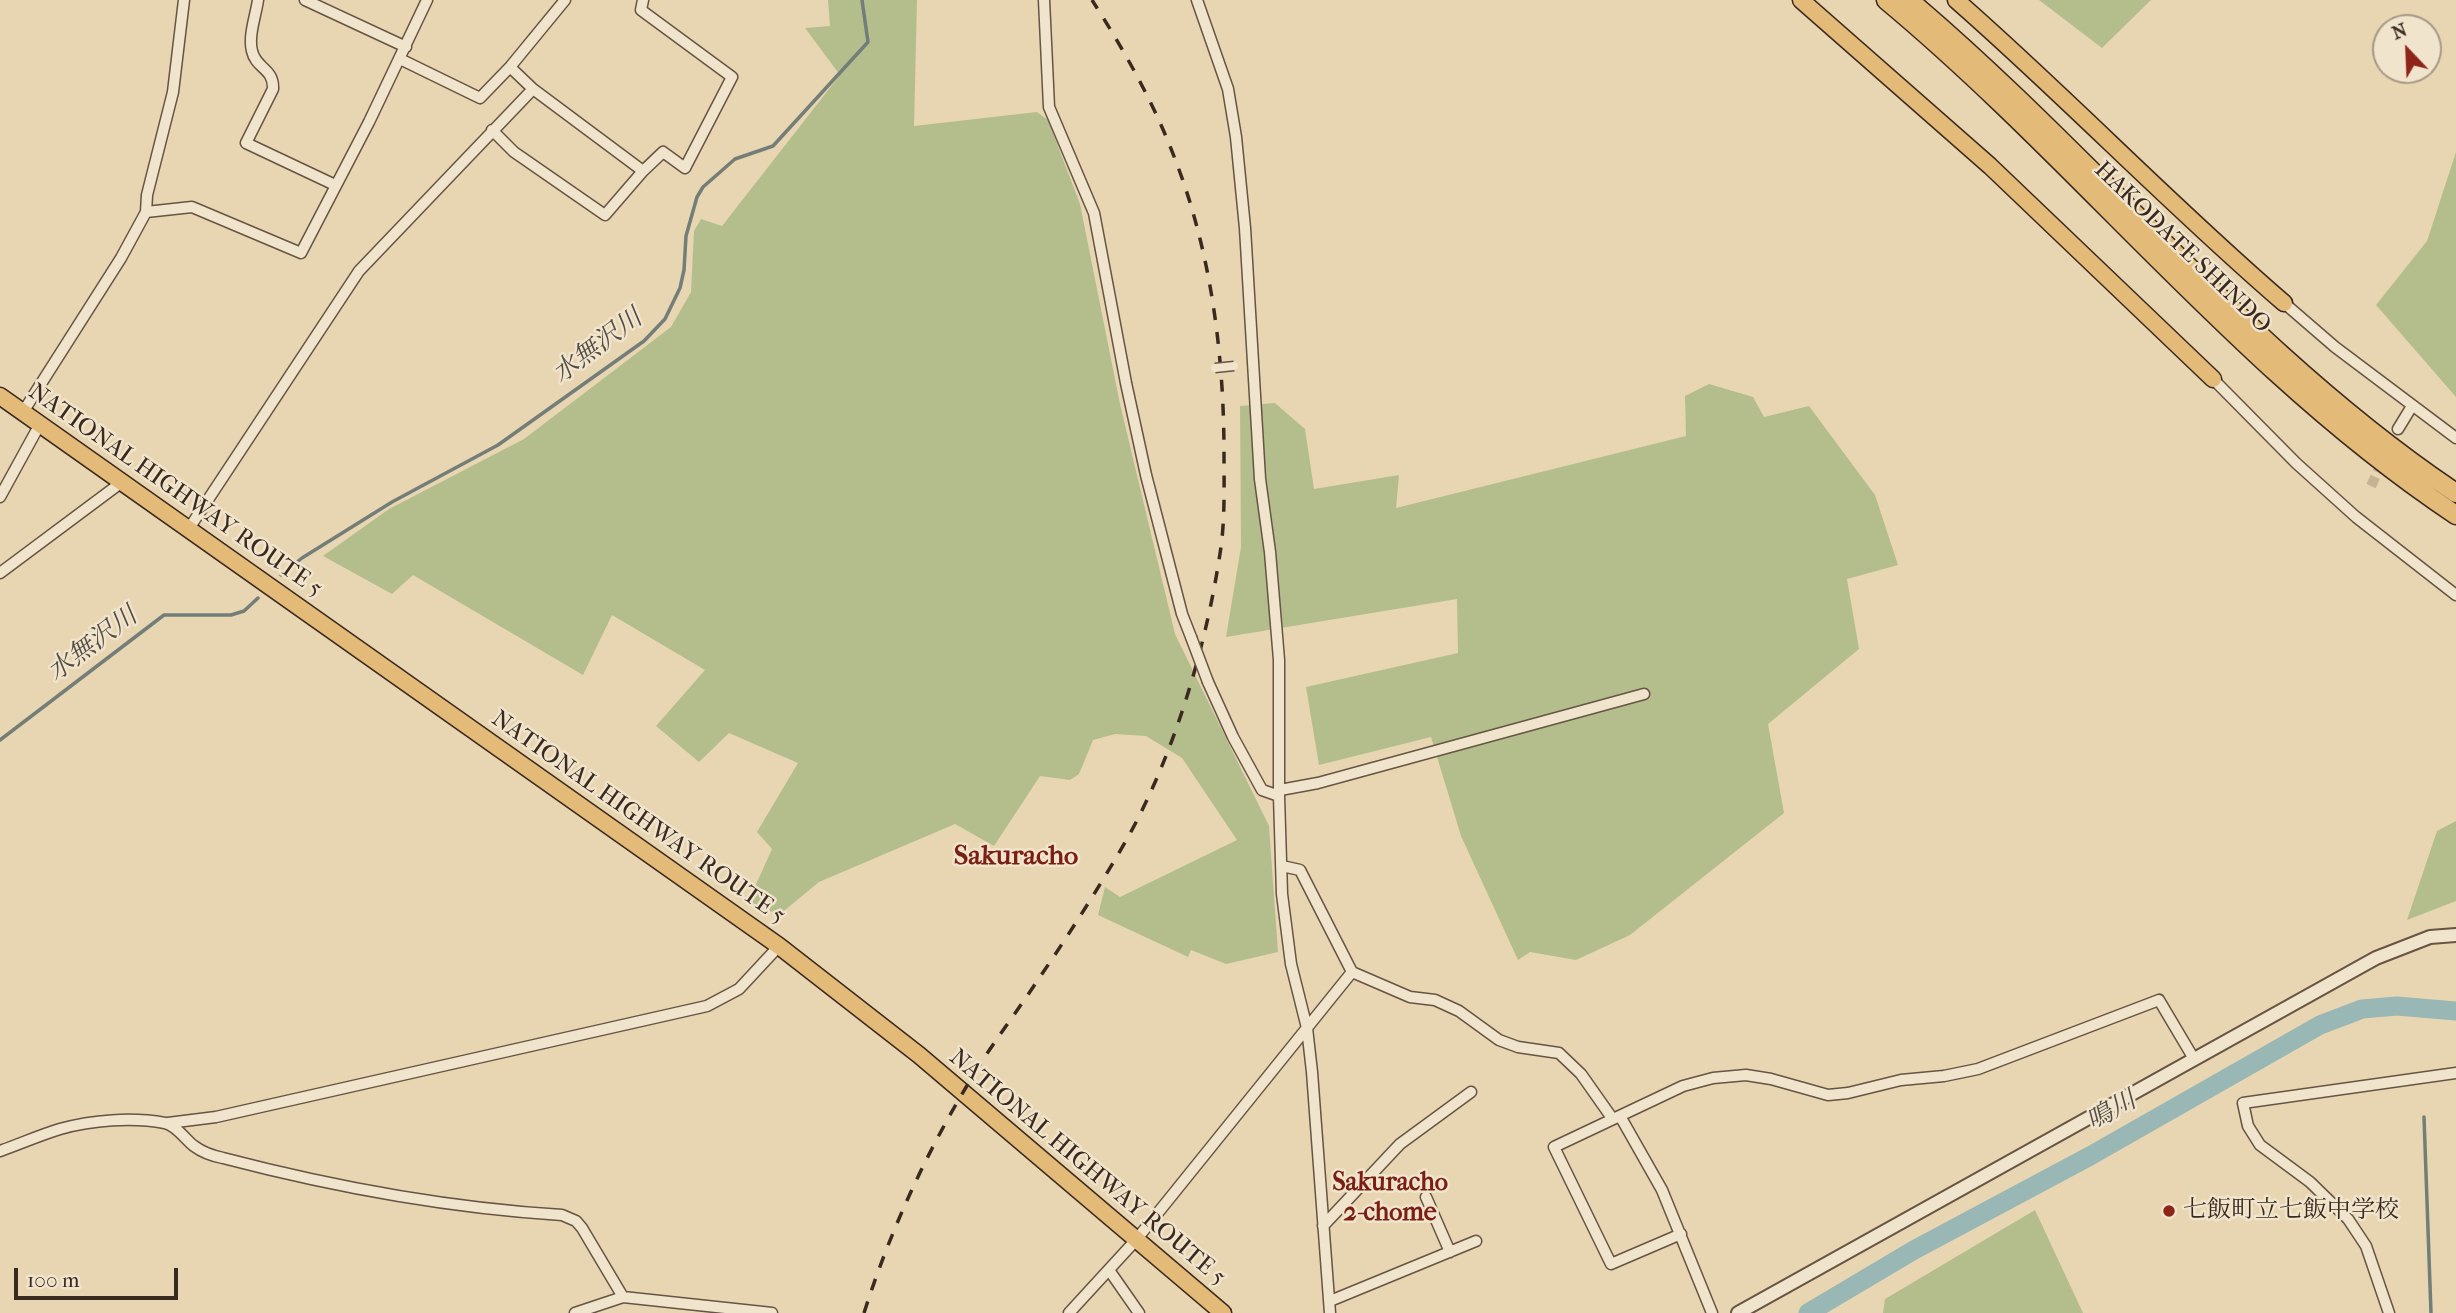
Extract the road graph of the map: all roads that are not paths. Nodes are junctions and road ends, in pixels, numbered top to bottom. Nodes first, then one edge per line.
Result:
1 (184, 0) edge
2 (258, 0) edge
3 (305, 0) edge
4 (427, 0) edge
5 (565, 0) edge
6 (643, 0) edge
7 (1044, 0) edge
8 (1197, 0) edge
9 (1801, 0) edge
10 (1886, 0) edge
11 (1909, 0) edge
12 (1956, 0) edge
13 (405, 47) junction
14 (400, 59) junction
15 (510, 67) junction
16 (533, 89) junction
17 (492, 130) junction
18 (643, 171) junction
19 (335, 185) junction
20 (146, 212) junction
21 (2284, 303) joint
22 (1234, 366) dead end
23 (1215, 368) dead end
24 (2213, 379) joint
25 (0, 396) edge
26 (2412, 407) junction
27 (23, 412) junction
28 (40, 424) junction
29 (2398, 429) tunnel mouth
30 (2456, 438) edge
31 (122, 482) junction
32 (2456, 493) edge
33 (0, 497) edge
34 (2456, 515) edge
35 (188, 530) junction
36 (0, 573) edge
37 (2456, 595) edge
38 (1644, 694) dead end
39 (1279, 793) junction
40 (1282, 866) junction
41 (2456, 935) edge
42 (779, 946) junction
43 (1352, 972) junction
44 (1307, 1028) junction
45 (2194, 1059) junction
46 (2456, 1073) edge
47 (1471, 1092) dead end
48 (1616, 1117) junction
49 (169, 1123) junction
50 (0, 1151) edge
51 (1426, 1198) dead end
52 (1323, 1226) junction
53 (1681, 1234) junction
54 (1136, 1240) junction
55 (1476, 1241) dead end
56 (1450, 1252) junction
57 (1109, 1270) junction
58 (622, 1297) junction
59 (1330, 1301) junction
60 (575, 1313) edge
61 (772, 1313) edge
62 (1069, 1313) edge
63 (1139, 1313) edge
64 (1223, 1313) edge
65 (1330, 1313) edge
66 (1712, 1313) edge
67 (1738, 1313) edge
68 (2389, 1313) edge

1 - 20 street
2 - 19 street
3 - 13 street
4 - 13 street
5 - 15 street
6 - 18 street
7 - 39 street, bridge
8 - 39 street
9 - 24 highway
10 - 34 highway, HAKODATE SHINDO
11 - 32 highway, HAKODATE SHINDO
12 - 21 highway, HAKODATE SHINDO
13 - 14 street
14 - 15 street
14 - 19 street
15 - 16 street
16 - 17 street
16 - 18 street
17 - 18 street
17 - 35 street
19 - 20 street
20 - 27 street
21 - 26 street
22 - 23 street, bridge
24 - 37 street
25 - 27 highway, NATIONAL HIGHWAY ROUTE 5
26 - 29 street
26 - 30 street
27 - 28 highway, NATIONAL HIGHWAY ROUTE 5
28 - 31 highway, NATIONAL HIGHWAY ROUTE 5
28 - 33 street
31 - 35 highway, NATIONAL HIGHWAY ROUTE 5
31 - 36 street
35 - 42 highway, NATIONAL HIGHWAY ROUTE 5
38 - 39 street
39 - 40 street
40 - 43 street
40 - 44 street
41 - 45 street
42 - 49 street
42 - 54 highway, NATIONAL HIGHWAY ROUTE 5
43 - 44 street
43 - 48 street
44 - 52 street
44 - 54 street
45 - 48 street
45 - 67 street
46 - 68 street
47 - 52 street
48 - 53 street
48 - 53 street
49 - 50 street
49 - 58 street
51 - 56 street
52 - 59 street
53 - 66 street
54 - 57 street
54 - 64 highway, NATIONAL HIGHWAY ROUTE 5
55 - 56 street
56 - 59 street
57 - 62 street
57 - 63 street
58 - 60 street
58 - 61 street
59 - 65 street

